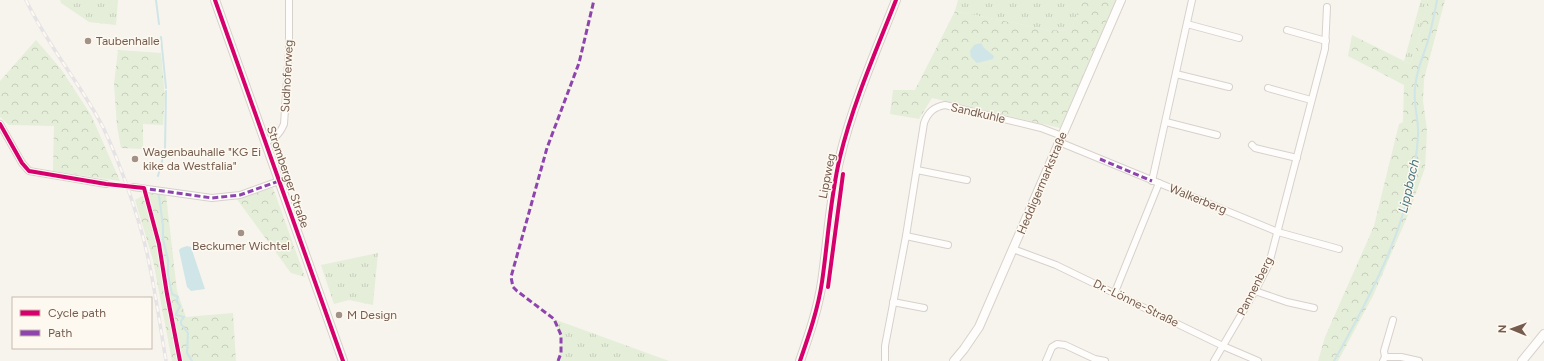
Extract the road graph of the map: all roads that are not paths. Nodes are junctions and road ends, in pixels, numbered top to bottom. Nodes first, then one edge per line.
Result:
1 (215, 0) edge
2 (289, 0) edge
3 (896, 0) edge
4 (1121, 0) edge
5 (1192, 0) edge
6 (1327, 7) dead end
7 (1187, 24) junction
8 (1287, 30) dead end
9 (1239, 38) dead end
10 (1326, 41) junction
11 (1176, 74) junction
12 (1229, 87) dead end
13 (1268, 88) dead end
14 (1311, 100) junction
15 (1166, 122) junction
16 (0, 124) edge
17 (1216, 135) dead end
18 (1061, 139) junction
19 (265, 142) junction
20 (1252, 145) dead end
21 (1296, 158) junction
22 (917, 170) junction
23 (967, 180) dead end
24 (279, 181) junction
25 (1152, 181) junction
26 (106, 184) dead end
27 (1160, 184) junction
28 (133, 187) dead end
29 (1278, 232) junction
30 (906, 236) junction
31 (948, 245) dead end
32 (1013, 249) junction
33 (1339, 249) dead end
34 (1255, 291) junction
35 (1114, 292) junction
36 (893, 302) junction
37 (924, 308) dead end
38 (1314, 308) dead end
39 (1393, 320) dead end
40 (1544, 334) edge
41 (1223, 346) junction
42 (1384, 359) edge
43 (343, 361) edge
44 (800, 361) edge
45 (885, 361) edge
46 (955, 361) edge
47 (1046, 361) edge
48 (1105, 361) edge
49 (1214, 361) edge
50 (1258, 361) edge
51 (1419, 361) edge
52 (1522, 361) edge

1 - 19 street, Stromberger Straße
2 - 19 street, Sudhoferweg
3 - 44 street, Lippweg
4 - 18 street, Heddigermarkstraße
5 - 7 street
6 - 10 street, Pannenberg
7 - 9 street
7 - 11 street
8 - 10 street
10 - 14 street, Pannenberg
11 - 12 street
11 - 15 street
13 - 14 street
14 - 21 street, Pannenberg
15 - 17 street
15 - 25 street
16 - 26 street
18 - 22 street, Sandkuhle
18 - 25 street, Walkerberg
18 - 32 street, Heddigermarkstraße
19 - 24 street, Stromberger Straße
20 - 21 street
21 - 29 street, Pannenberg
22 - 23 street
22 - 30 street, Sandkuhle
24 - 28 street
24 - 43 street, Stromberger Straße
25 - 27 street, Walkerberg
27 - 29 street, Walkerberg
27 - 35 street
29 - 33 street, Walkerberg
29 - 34 street, Pannenberg
30 - 31 street
30 - 36 street, Sandkuhle
32 - 35 street, Dr.-Lönne-Straße
32 - 46 street, Heddigermarkstraße
34 - 38 street
34 - 41 street, Pannenberg
35 - 41 street, Dr.-Lönne-Straße
36 - 37 street
36 - 45 street, Sandkuhle
39 - 42 street
40 - 52 street
41 - 49 street, Pannenberg
41 - 50 street, Dr.-Lönne-Straße
42 - 51 street
47 - 48 street

